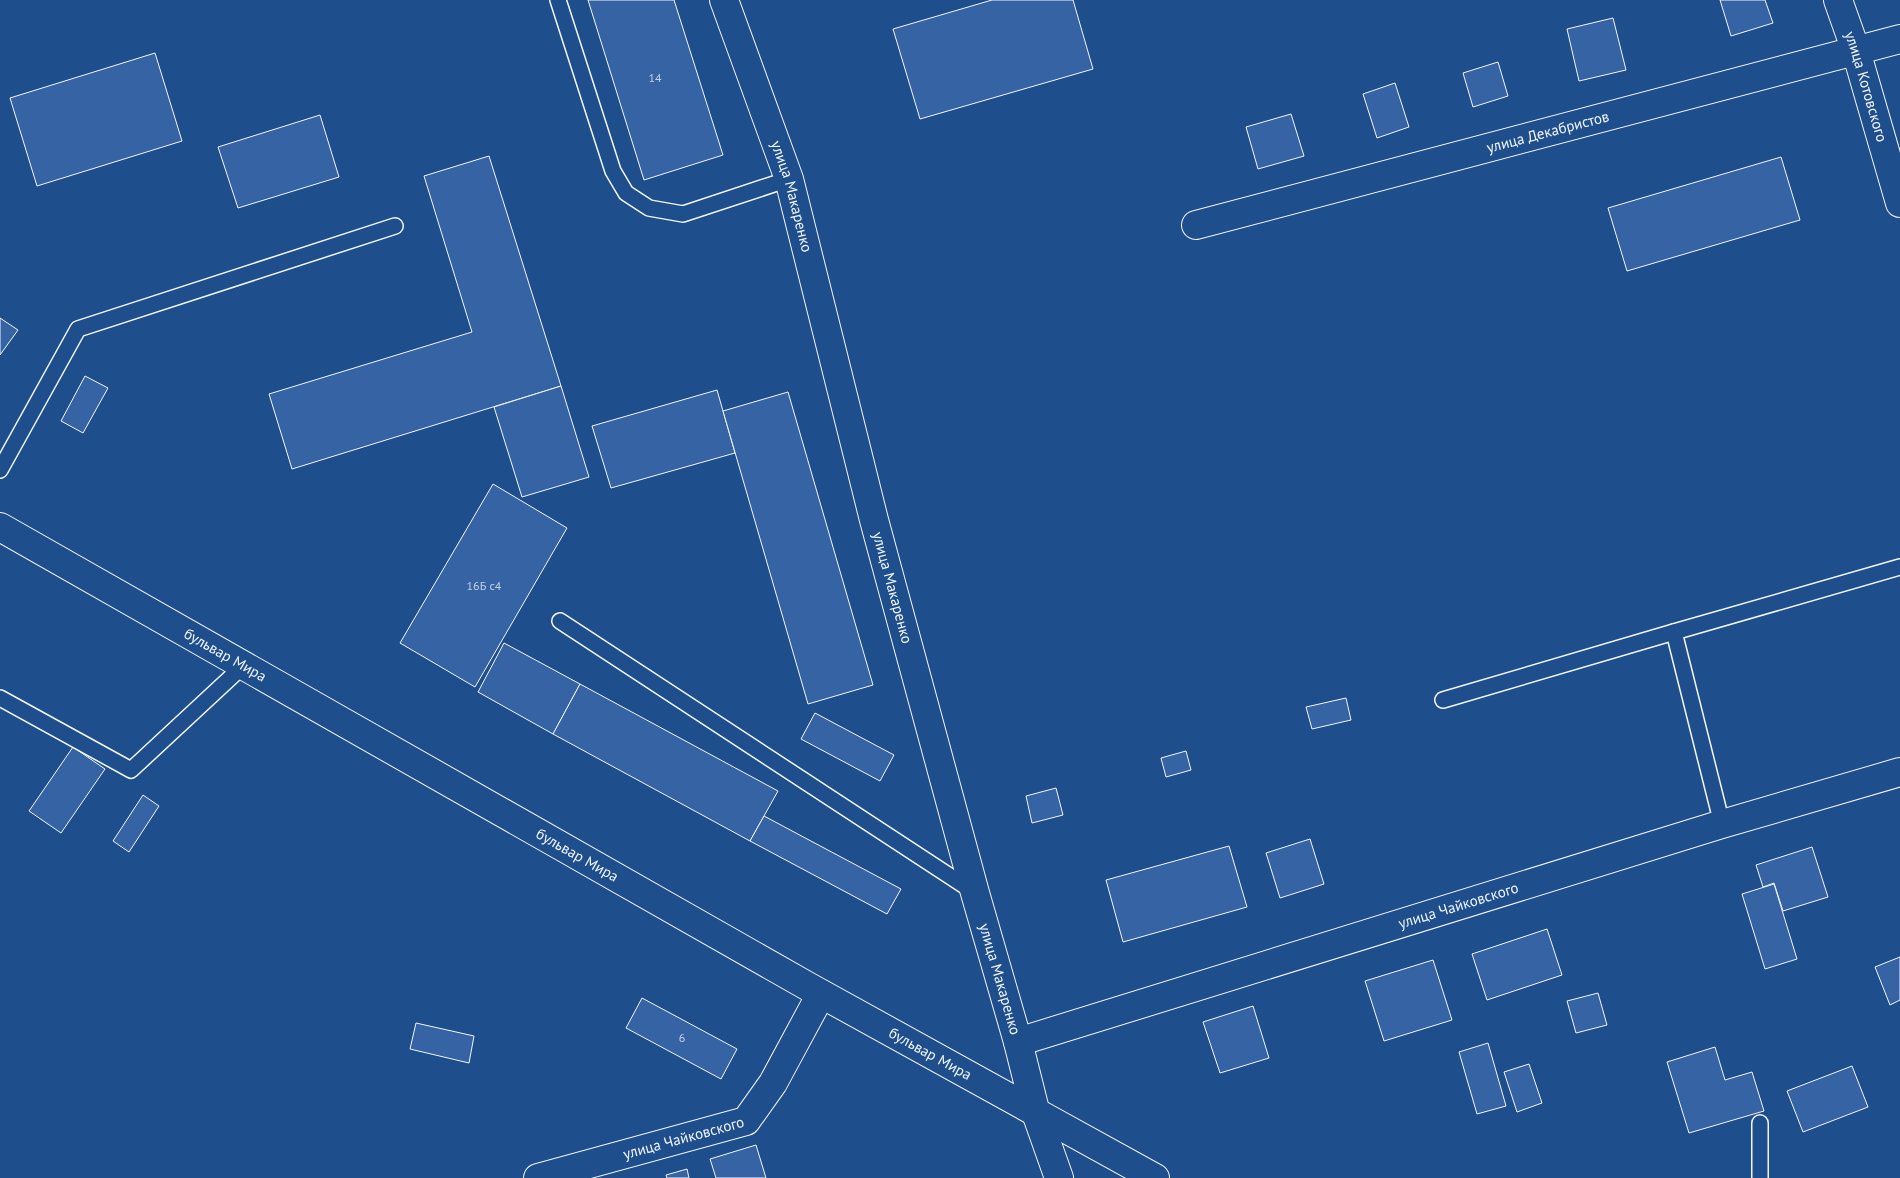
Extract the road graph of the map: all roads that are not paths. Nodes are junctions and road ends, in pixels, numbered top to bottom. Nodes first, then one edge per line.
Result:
1 (558, 0) edge
2 (724, 0) edge
3 (1838, 0) edge
4 (1900, 39) edge
5 (1856, 51) junction
6 (789, 179) junction
7 (1900, 203) edge
8 (1196, 225) dead end
9 (395, 226) dead end
10 (0, 470) edge
11 (0, 527) edge
12 (1900, 567) edge
13 (560, 621) dead end
14 (1674, 632) junction
15 (243, 666) junction
16 (0, 698) edge
17 (1443, 700) dead end
18 (1900, 772) edge
19 (1722, 824) junction
20 (976, 893) junction
21 (821, 994) junction
22 (1018, 1042) junction
23 (1035, 1110) junction
24 (1760, 1123) dead end
25 (543, 1178) edge
26 (1059, 1178) edge
27 (1156, 1178) edge
28 (1760, 1178) edge

1 - 6 lane
2 - 6 street, улица Макаренко
3 - 5 street, улица Котовского
4 - 5 street, улица Декабристов
5 - 7 street, улица Котовского
5 - 8 street, улица Декабристов
6 - 20 street, улица Макаренко
9 - 10 lane
11 - 15 street, бульвар Мира
12 - 14 lane
13 - 20 lane
14 - 17 lane
14 - 19 lane
15 - 16 lane
15 - 21 street, бульвар Мира
18 - 19 street, улица Чайковского
19 - 22 street, улица Чайковского
20 - 22 street, улица Макаренко
21 - 23 street, бульвар Мира
21 - 25 street, улица Чайковского
22 - 23 street, улица Макаренко
23 - 26 street, улица Макаренко
23 - 27 street, бульвар Мира
24 - 28 lane

